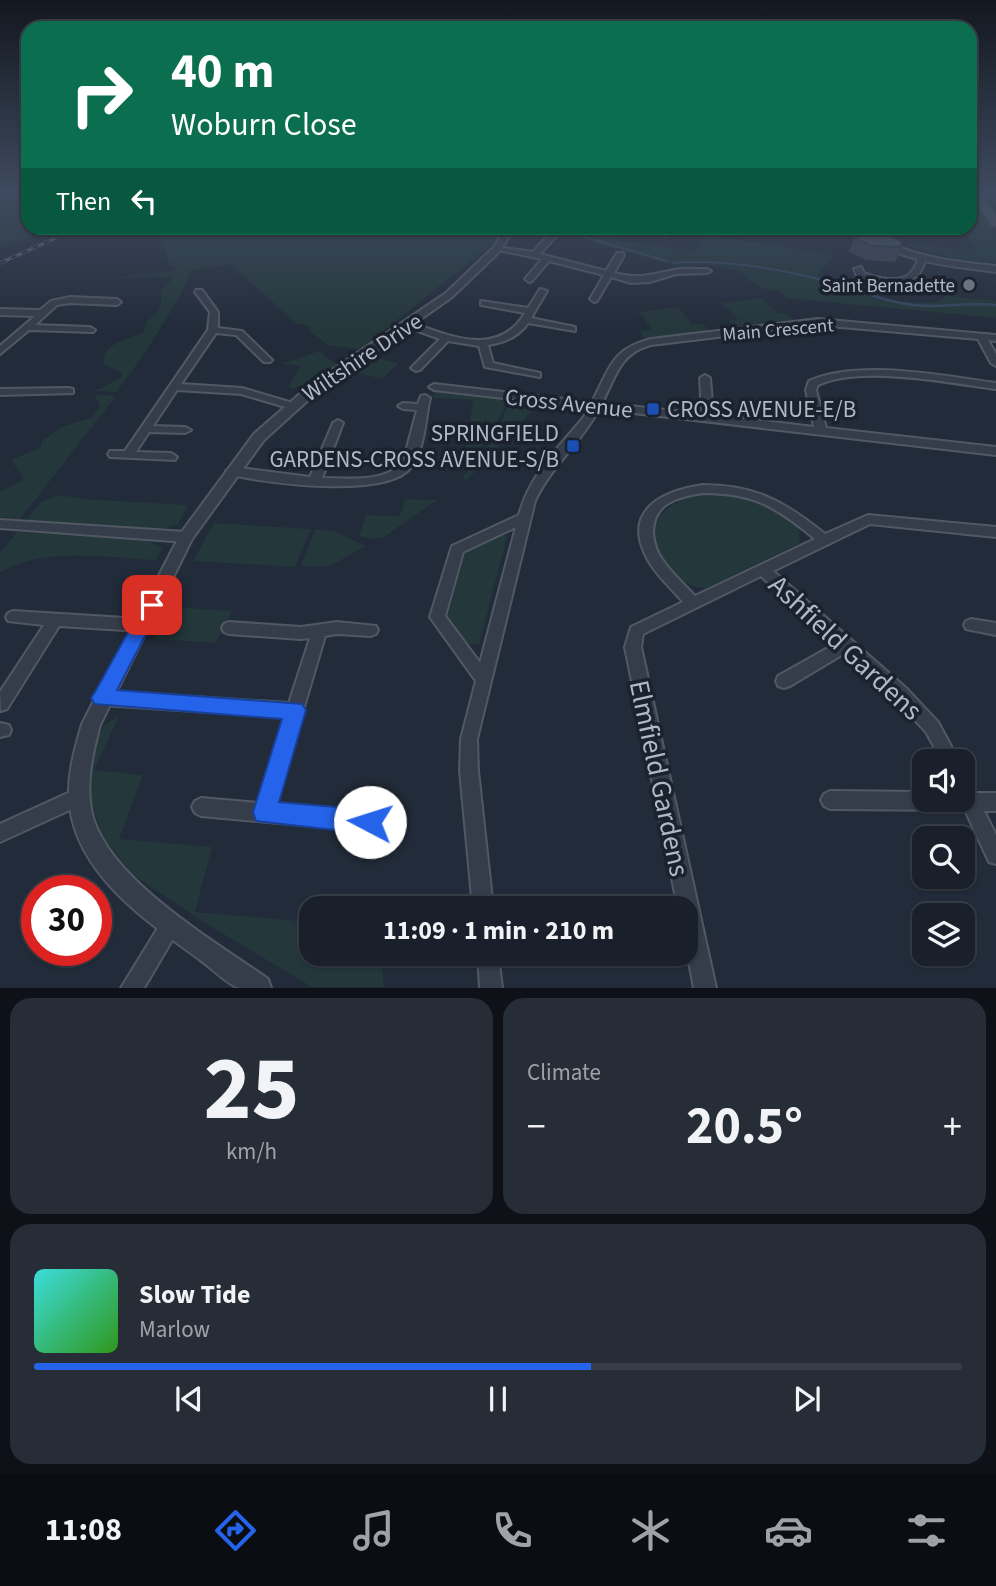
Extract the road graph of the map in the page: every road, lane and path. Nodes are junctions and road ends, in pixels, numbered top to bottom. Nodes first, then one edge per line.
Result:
1 (503, 239) edge
2 (549, 239) edge
3 (879, 239) edge
4 (497, 248) junction
5 (535, 255) junction
6 (923, 256) junction
7 (547, 258) junction
8 (630, 263) dead end
9 (858, 269) dead end
10 (996, 269) edge
11 (707, 271) dead end
12 (608, 275) junction
13 (529, 279) dead end
14 (543, 291) dead end
15 (199, 292) dead end
16 (594, 299) dead end
17 (117, 302) dead end
18 (484, 303) dead end
19 (0, 312) edge
20 (41, 313) junction
21 (527, 316) junction
22 (410, 325) junction
23 (26, 327) junction
24 (572, 329) dead end
25 (90, 330) dead end
26 (213, 330) junction
27 (981, 336) junction
28 (446, 338) junction
29 (996, 338) edge
30 (483, 343) junction
31 (0, 351) edge
32 (267, 360) dead end
33 (996, 363) edge
34 (416, 368) dead end
35 (536, 375) dead end
36 (705, 378) dead end
37 (996, 386) edge
38 (175, 387) junction
39 (434, 387) dead end
40 (0, 391) edge
41 (72, 392) dead end
42 (292, 406) junction
43 (403, 406) dead end
44 (594, 406) junction
45 (708, 419) junction
46 (338, 422) dead end
47 (146, 429) junction
48 (185, 430) dead end
49 (821, 431) junction
50 (996, 451) edge
51 (114, 454) dead end
52 (128, 455) junction
53 (171, 457) dead end
54 (232, 471) junction
55 (315, 479) junction
56 (524, 518) junction
57 (0, 524) edge
58 (996, 532) edge
59 (186, 537) junction
60 (823, 540) junction
61 (762, 569) junction
62 (692, 602) junction
63 (13, 617) dead end
64 (55, 620) junction
65 (141, 625) junction
66 (971, 625) dead end
67 (229, 628) dead end
68 (996, 629) edge
69 (371, 630) dead end
70 (319, 631) junction
71 (846, 645) junction
72 (482, 677) junction
73 (784, 681) dead end
74 (102, 698) junction
75 (1, 704) edge
76 (295, 710) junction
77 (943, 749) edge
78 (912, 796) edge
79 (975, 796) edge
80 (79, 797) junction
81 (830, 800) dead end
82 (996, 802) edge
83 (201, 807) dead end
84 (264, 812) junction
85 (975, 812) edge
86 (370, 822) dead end
87 (0, 833) edge
88 (996, 855) edge
89 (482, 896) edge
90 (172, 925) junction
91 (489, 966) edge
92 (131, 988) edge
93 (259, 988) edge
94 (491, 988) edge
95 (705, 988) edge

1 - 4 street, Wiltshire Drive
2 - 5 street
3 - 6 street
4 - 5 street
4 - 22 street, Wiltshire Drive
5 - 7 street
6 - 9 street
6 - 10 street
7 - 12 street
7 - 13 street
8 - 12 street
11 - 12 street
12 - 16 street
14 - 21 street
15 - 26 street
17 - 20 street
18 - 21 street
19 - 20 street
20 - 23 street
21 - 24 street
21 - 30 street
22 - 28 street
22 - 42 street, Wiltshire Drive
23 - 25 street
23 - 31 street
26 - 32 street
26 - 38 street
27 - 29 street, Main Crescent
27 - 33 street
27 - 44 street, Main Crescent
28 - 30 street
28 - 34 street
30 - 35 street
36 - 45 street
37 - 49 street
38 - 42 street
38 - 47 street
39 - 44 street, Cross Avenue
40 - 41 street
42 - 54 street, Wiltshire Drive
43 - 55 street
44 - 45 street, Cross Avenue
44 - 56 street
45 - 49 street, Cross Avenue
46 - 55 street
47 - 48 street
47 - 52 street
49 - 50 street, Cross Avenue
51 - 52 street
52 - 53 street
54 - 55 street
54 - 59 street, Wiltshire Drive
56 - 72 street
56 - 72 street
57 - 59 street
58 - 60 street, Elmfield Gardens
59 - 65 street, Wiltshire Drive
60 - 61 street, Elmfield Gardens
60 - 62 street
61 - 62 street, Elmfield Gardens
61 - 71 street, Ashfield Gardens
62 - 95 street, Elmfield Gardens
63 - 64 street
64 - 65 street
64 - 75 street
65 - 74 street, Wiltshire Drive
66 - 68 street
67 - 70 street
69 - 70 street
70 - 76 street
71 - 73 street
71 - 77 street, Ashfield Gardens
72 - 89 street
74 - 76 street
74 - 80 street, Wiltshire Drive
76 - 84 street
78 - 81 street
79 - 82 street
80 - 87 street
80 - 90 street, Wiltshire Drive
83 - 84 street
84 - 86 street
85 - 88 street
90 - 92 street
90 - 93 street, Wiltshire Drive
91 - 94 street

